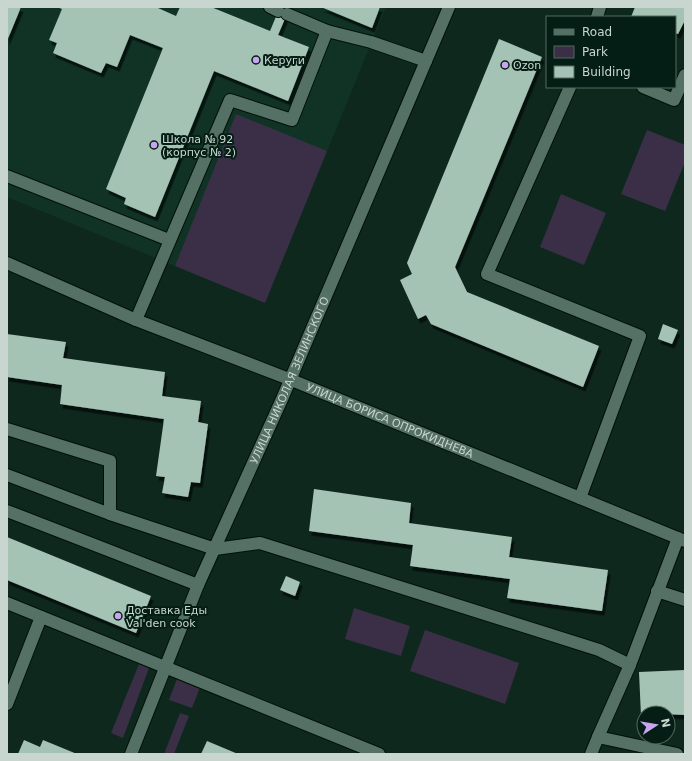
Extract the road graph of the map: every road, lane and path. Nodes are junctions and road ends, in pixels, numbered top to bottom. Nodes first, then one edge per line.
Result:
1 (449, 7) edge
2 (278, 11) edge
3 (327, 31) junction
4 (426, 61) junction
5 (685, 75) edge
6 (570, 88) edge
7 (645, 88) edge
8 (680, 102) edge
9 (7, 176) edge
10 (169, 240) junction
11 (7, 263) edge
12 (136, 320) junction
13 (289, 380) junction
14 (7, 429) edge
15 (7, 475) edge
16 (580, 498) junction
17 (7, 511) edge
18 (110, 514) junction
19 (682, 540) edge
20 (215, 549) junction
21 (198, 585) junction
22 (657, 591) junction
23 (685, 600) edge
24 (7, 603) edge
25 (41, 617) junction
26 (630, 665) junction
27 (165, 667) junction
28 (7, 704) edge
29 (598, 737) junction
30 (131, 754) edge
31 (379, 754) edge
32 (591, 754) edge
33 (677, 754) edge

1 - 4 street, УЛИЦА НИКОЛАЯ ЗЕЛИНСКОГО
2 - 3 street
3 - 4 street
3 - 10 street
4 - 13 street, УЛИЦА НИКОЛАЯ ЗЕЛИНСКОГО
5 - 8 street
6 - 16 street
7 - 8 street
9 - 10 street
10 - 12 street
11 - 12 street, УЛИЦА БОРИСА ОПРОКИДНЕВА
12 - 13 street, УЛИЦА БОРИСА ОПРОКИДНЕВА
13 - 16 street, УЛИЦА БОРИСА ОПРОКИДНЕВА
13 - 20 street, УЛИЦА НИКОЛАЯ ЗЕЛИНСКОГО
14 - 18 street
15 - 18 street
16 - 19 street, УЛИЦА БОРИСА ОПРОКИДНЕВА
17 - 21 street
18 - 20 street
19 - 22 street
20 - 21 street, УЛИЦА НИКОЛАЯ ЗЕЛИНСКОГО
20 - 26 street
21 - 27 street, УЛИЦА НИКОЛАЯ ЗЕЛИНСКОГО
22 - 23 street
22 - 26 street
24 - 25 street
25 - 27 street
25 - 28 street
26 - 29 street
27 - 30 street, УЛИЦА НИКОЛАЯ ЗЕЛИНСКОГО
27 - 31 street
29 - 32 street
29 - 33 street

